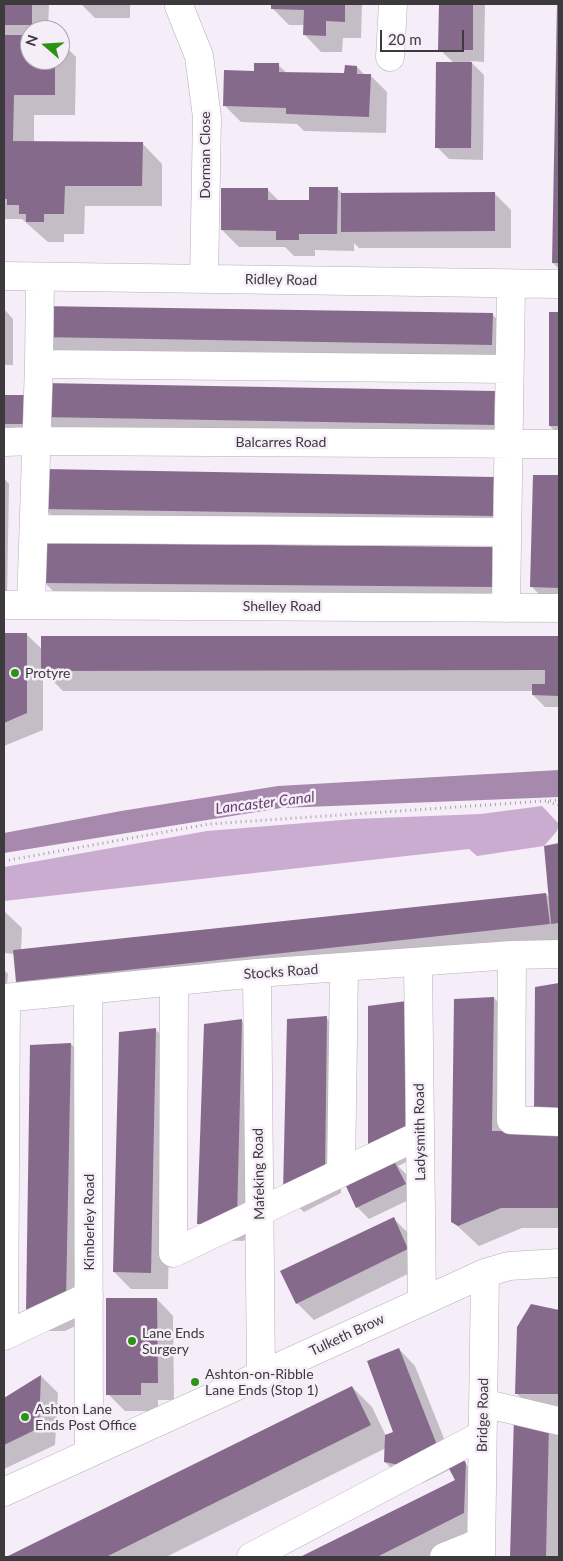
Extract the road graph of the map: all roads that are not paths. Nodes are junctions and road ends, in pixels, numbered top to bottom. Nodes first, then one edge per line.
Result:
1 (393, 4) edge
2 (179, 6) dead end
3 (390, 56) dead end
4 (4, 276) edge
5 (40, 277) junction
6 (204, 279) junction
7 (511, 284) junction
8 (559, 284) edge
9 (40, 364) junction
10 (509, 369) junction
11 (37, 441) junction
12 (4, 442) edge
13 (508, 444) junction
14 (559, 444) edge
15 (34, 529) junction
16 (507, 532) junction
17 (4, 605) edge
18 (31, 605) junction
19 (506, 608) junction
20 (559, 608) edge
21 (559, 954) edge
22 (512, 956) junction
23 (418, 963) junction
24 (344, 968) junction
25 (257, 973) junction
26 (174, 981) junction
27 (88, 990) junction
28 (5, 998) edge
29 (559, 1122) edge
30 (420, 1136) junction
31 (341, 1173) junction
32 (259, 1211) junction
33 (559, 1263) edge
34 (485, 1273) junction
35 (89, 1296) junction
36 (422, 1300) junction
37 (4, 1336) edge
38 (261, 1375) junction
39 (483, 1404) junction
40 (559, 1421) edge
41 (482, 1435) junction
42 (89, 1453) junction
43 (4, 1492) edge
44 (481, 1550) edge
45 (251, 1557) edge
46 (444, 1557) edge

1 - 3 street
2 - 6 street, Dorman Close
4 - 5 street, Ridley Road
5 - 6 street, Ridley Road
5 - 9 street
6 - 7 street, Ridley Road
7 - 8 street, Ridley Road
7 - 10 street
9 - 10 street
9 - 11 street
10 - 13 street
11 - 12 street, Balcarres Road
11 - 13 street, Balcarres Road
11 - 15 street
13 - 14 street, Balcarres Road
13 - 16 street
15 - 16 street
15 - 18 street
16 - 19 street
17 - 18 street, Shelley Road
18 - 19 street, Shelley Road
19 - 20 street, Shelley Road
21 - 22 street, Stocks Road
22 - 23 street, Stocks Road
22 - 29 street
23 - 24 street, Stocks Road
23 - 30 street, Ladysmith Road
24 - 25 street, Stocks Road
24 - 31 street
25 - 26 street, Stocks Road
25 - 32 street, Mafeking Road
26 - 27 street, Stocks Road
26 - 32 street
27 - 28 street, Stocks Road
27 - 35 street, Kimberley Road
28 - 37 street
30 - 31 street
30 - 36 street, Ladysmith Road
31 - 32 street
32 - 38 street, Mafeking Road
33 - 34 street, Tulketh Brow
34 - 36 street, Tulketh Brow
34 - 39 street, Bridge Road
35 - 37 street
35 - 42 street, Kimberley Road
36 - 38 street, Tulketh Brow
38 - 42 street, Tulketh Brow
39 - 40 street
39 - 41 street, Bridge Road
41 - 44 street, Bridge Road
41 - 45 street
42 - 43 street, Tulketh Brow
44 - 46 street

